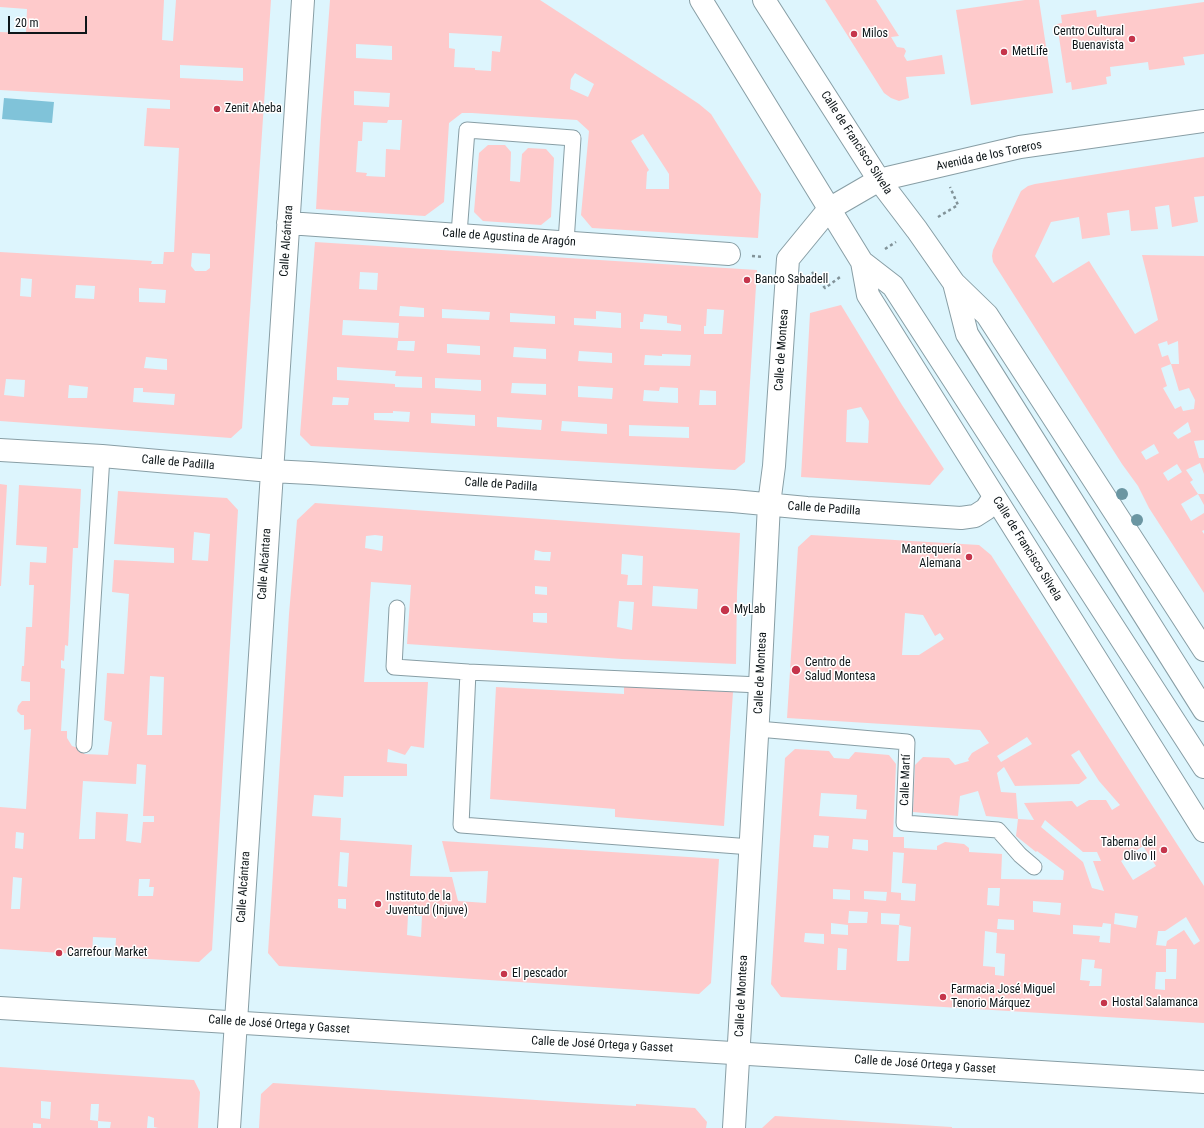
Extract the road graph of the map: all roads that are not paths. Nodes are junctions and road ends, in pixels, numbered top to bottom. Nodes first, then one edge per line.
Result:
1 (303, 0) edge
2 (702, 0) edge
3 (764, 0) edge
4 (1204, 121) edge
5 (879, 180) junction
6 (829, 209) junction
7 (288, 223) junction
8 (459, 234) junction
9 (566, 242) junction
10 (729, 254) road end
11 (862, 262) junction
12 (954, 283) junction
13 (0, 450) edge
14 (102, 456) junction
15 (271, 471) junction
16 (994, 497) junction
17 (769, 504) junction
18 (397, 608) dead end
19 (1204, 650) edge
20 (468, 672) junction
21 (760, 685) junction
22 (1204, 710) edge
23 (758, 729) junction
24 (84, 745) dead end
25 (1204, 767) edge
26 (1204, 831) edge
27 (751, 847) junction
28 (1034, 867) dead end
29 (0, 1008) edge
30 (236, 1023) junction
31 (739, 1054) junction
32 (1204, 1082) edge
33 (229, 1128) edge
34 (734, 1128) edge

1 - 7 street, Calle Alcántara
2 - 6 street, Calle de Francisco Silvela
3 - 5 street, Calle de Francisco Silvela
4 - 5 street, Avenida de los Toreros
5 - 6 street, Avenida de los Toreros
5 - 12 street, Calle de Francisco Silvela
6 - 11 street, Calle de Francisco Silvela
6 - 17 street, Calle de Montesa
7 - 8 street, Calle de Agustina de Aragón
7 - 15 street, Calle Alcántara
8 - 9 street, Calle de Agustina de Aragón
8 - 9 lane
9 - 10 street, Calle de Agustina de Aragón
11 - 16 street, Calle de Francisco Silvela
11 - 25 street, Calle de Francisco Silvela
12 - 19 street, Calle de Francisco Silvela
12 - 22 street, Calle de Francisco Silvela
13 - 14 street, Calle de Padilla
14 - 15 street, Calle de Padilla
14 - 24 lane
15 - 17 street, Calle de Padilla
15 - 30 street, Calle Alcántara
16 - 17 street, Calle de Padilla
16 - 26 street, Calle de Francisco Silvela
17 - 21 street, Calle de Montesa
18 - 20 lane
20 - 21 lane
20 - 27 lane
21 - 23 street, Calle de Montesa
23 - 27 street, Calle de Montesa
23 - 28 lane, Calle Martí
27 - 31 street, Calle de Montesa
29 - 30 street, Calle de José Ortega y Gasset
30 - 31 street, Calle de José Ortega y Gasset
30 - 33 street, Calle Alcántara
31 - 32 street, Calle de José Ortega y Gasset
31 - 34 street, Calle de Montesa

